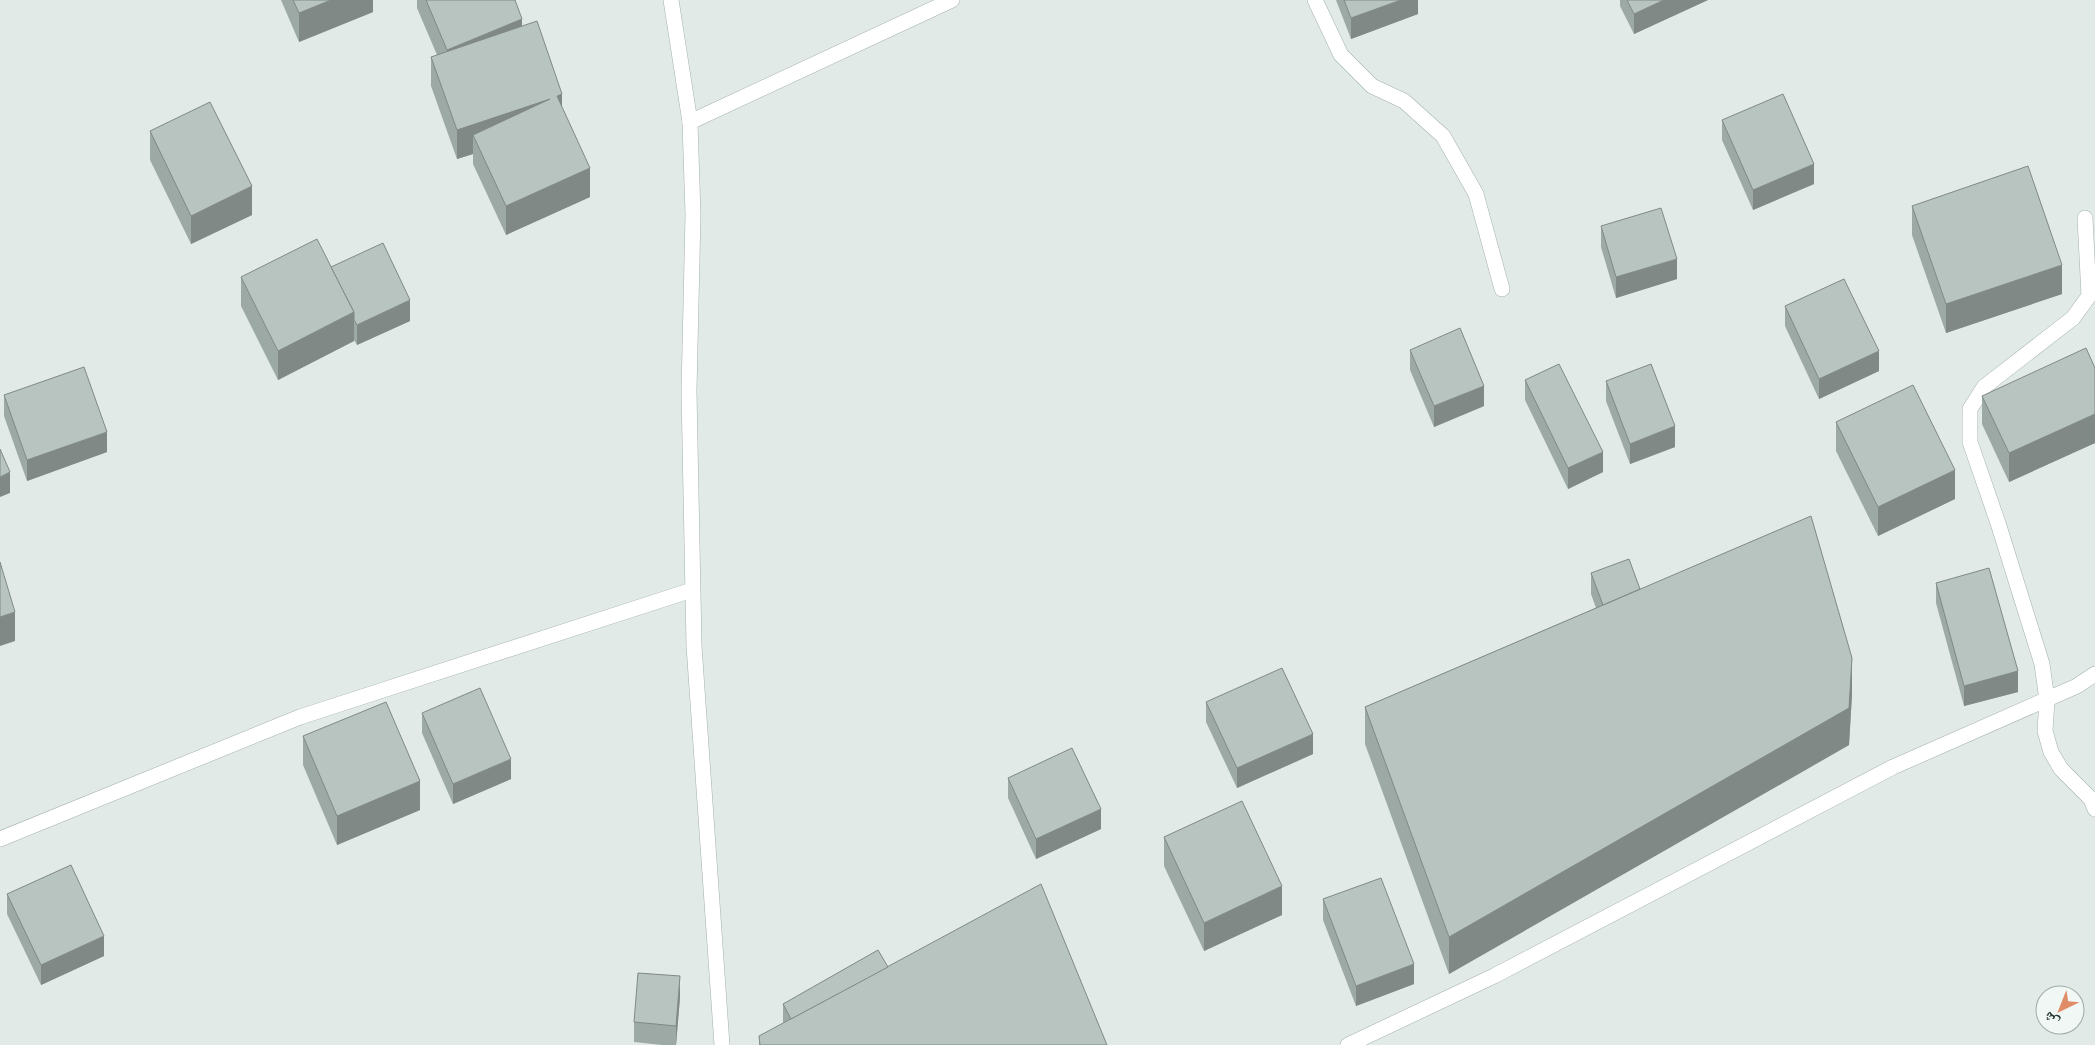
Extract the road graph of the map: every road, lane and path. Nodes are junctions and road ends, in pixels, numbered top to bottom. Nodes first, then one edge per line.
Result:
1 (671, 0) edge
2 (952, 0) edge
3 (1315, 0) edge
4 (690, 122) junction
5 (2085, 218) dead end
6 (1502, 289) dead end
7 (692, 590) junction
8 (2095, 674) edge
9 (2047, 700) junction
10 (2095, 809) edge
11 (0, 839) edge
12 (722, 1045) edge
13 (1348, 1045) edge

1 - 4 street
2 - 4 street
3 - 6 street
4 - 7 street
5 - 9 street
7 - 11 street
7 - 12 street
8 - 9 street
9 - 10 street
9 - 13 street

